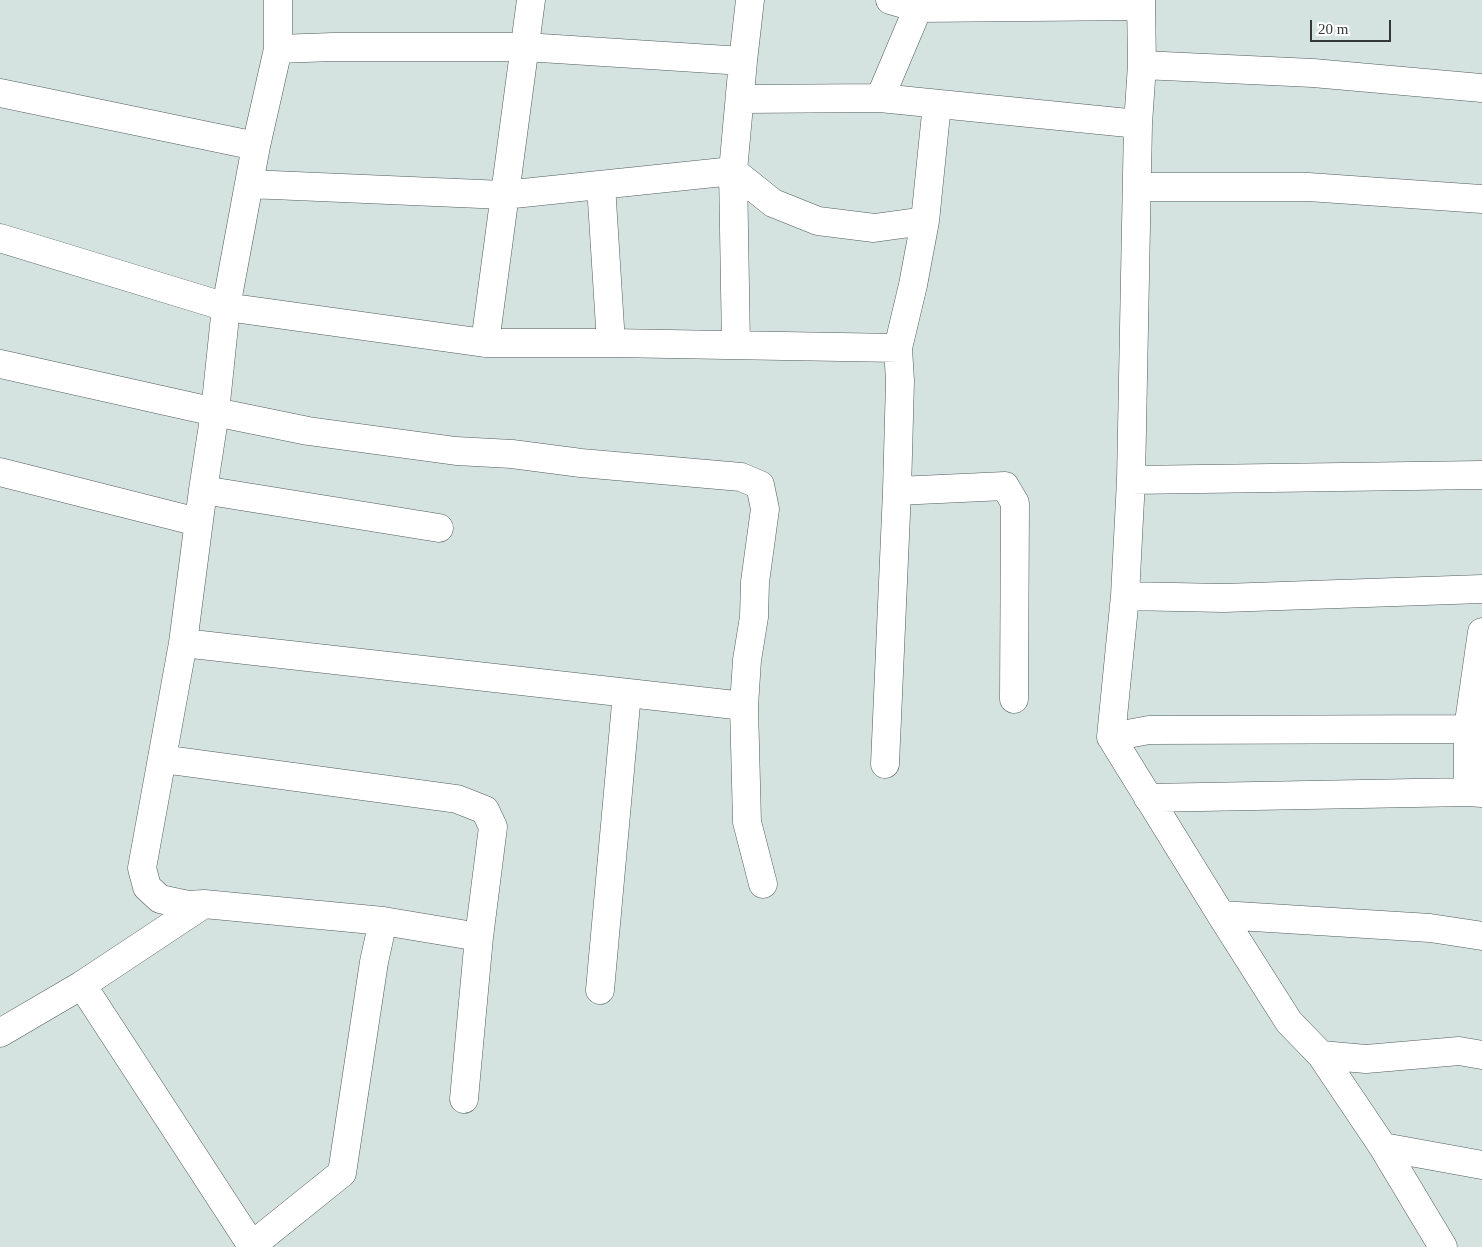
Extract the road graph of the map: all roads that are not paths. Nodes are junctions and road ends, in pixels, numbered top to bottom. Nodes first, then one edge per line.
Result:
1 (278, 0) edge
2 (531, 0) edge
3 (750, 0) edge
4 (890, 0) edge
5 (1141, 3) edge
6 (917, 4) edge
7 (525, 46) junction
8 (278, 49) junction
9 (743, 60) junction
10 (1142, 65) junction
11 (1482, 88) edge
12 (0, 93) edge
13 (880, 98) junction
14 (741, 99) junction
15 (937, 104) junction
16 (1138, 124) junction
17 (256, 146) junction
18 (733, 171) junction
19 (249, 184) junction
20 (601, 185) junction
21 (1137, 187) junction
22 (504, 195) junction
23 (1482, 200) edge
24 (925, 221) junction
25 (0, 238) edge
26 (226, 307) junction
27 (485, 343) junction
28 (611, 343) junction
29 (736, 345) junction
30 (898, 348) junction
31 (0, 364) edge
32 (215, 412) junction
33 (0, 472) edge
34 (1482, 475) edge
35 (1131, 480) junction
36 (202, 490) junction
37 (897, 491) junction
38 (198, 522) junction
39 (439, 528) dead end
40 (1482, 589) edge
41 (1125, 596) junction
42 (1482, 632) edge
43 (183, 643) junction
44 (628, 693) junction
45 (1014, 699) dead end
46 (744, 706) junction
47 (1475, 729) edge
48 (1112, 736) junction
49 (162, 760) junction
50 (884, 764) dead end
51 (1475, 792) edge
52 (1148, 798) junction
53 (763, 884) dead end
54 (204, 904) junction
55 (1221, 915) junction
56 (383, 921) junction
57 (1482, 936) edge
58 (479, 937) junction
59 (82, 985) junction
60 (600, 990) dead end
61 (0, 1033) edge
62 (1482, 1054) edge
63 (1321, 1055) junction
64 (464, 1099) dead end
65 (1383, 1147) junction
66 (1482, 1165) edge
67 (251, 1246) edge
68 (1442, 1247) edge

1 - 8 street
2 - 7 street
3 - 9 street
4 - 6 street
5 - 6 street
5 - 10 street
6 - 13 street
7 - 8 street
7 - 9 street
7 - 22 street
8 - 17 street
9 - 14 street
10 - 11 street
10 - 16 street
12 - 17 street
13 - 14 street
13 - 15 street
14 - 18 street
15 - 16 street
15 - 24 street
16 - 21 street
17 - 19 street
18 - 20 street
18 - 24 street
18 - 29 street
19 - 22 street
19 - 26 street
20 - 22 street
20 - 28 street
21 - 23 street
21 - 35 street
22 - 27 street
24 - 30 street
25 - 26 street
26 - 27 street
26 - 32 street
27 - 28 street
28 - 29 street
29 - 30 street
30 - 37 street
31 - 32 street
32 - 36 street
32 - 46 street
33 - 38 street
34 - 35 street
35 - 41 street
36 - 38 street
36 - 39 street
37 - 45 street
37 - 50 street
38 - 43 street
40 - 41 street
41 - 48 street
42 - 47 street
43 - 44 street
43 - 49 street
44 - 46 street
44 - 60 street
46 - 53 street
47 - 48 street
47 - 51 street
48 - 52 street
49 - 54 street
49 - 58 street
51 - 52 street
52 - 55 street
54 - 56 street
54 - 59 street
55 - 57 street
55 - 63 street
56 - 58 street
56 - 67 street
58 - 64 street
59 - 61 street
59 - 67 street
62 - 63 street
63 - 65 street
65 - 66 street
65 - 68 street

